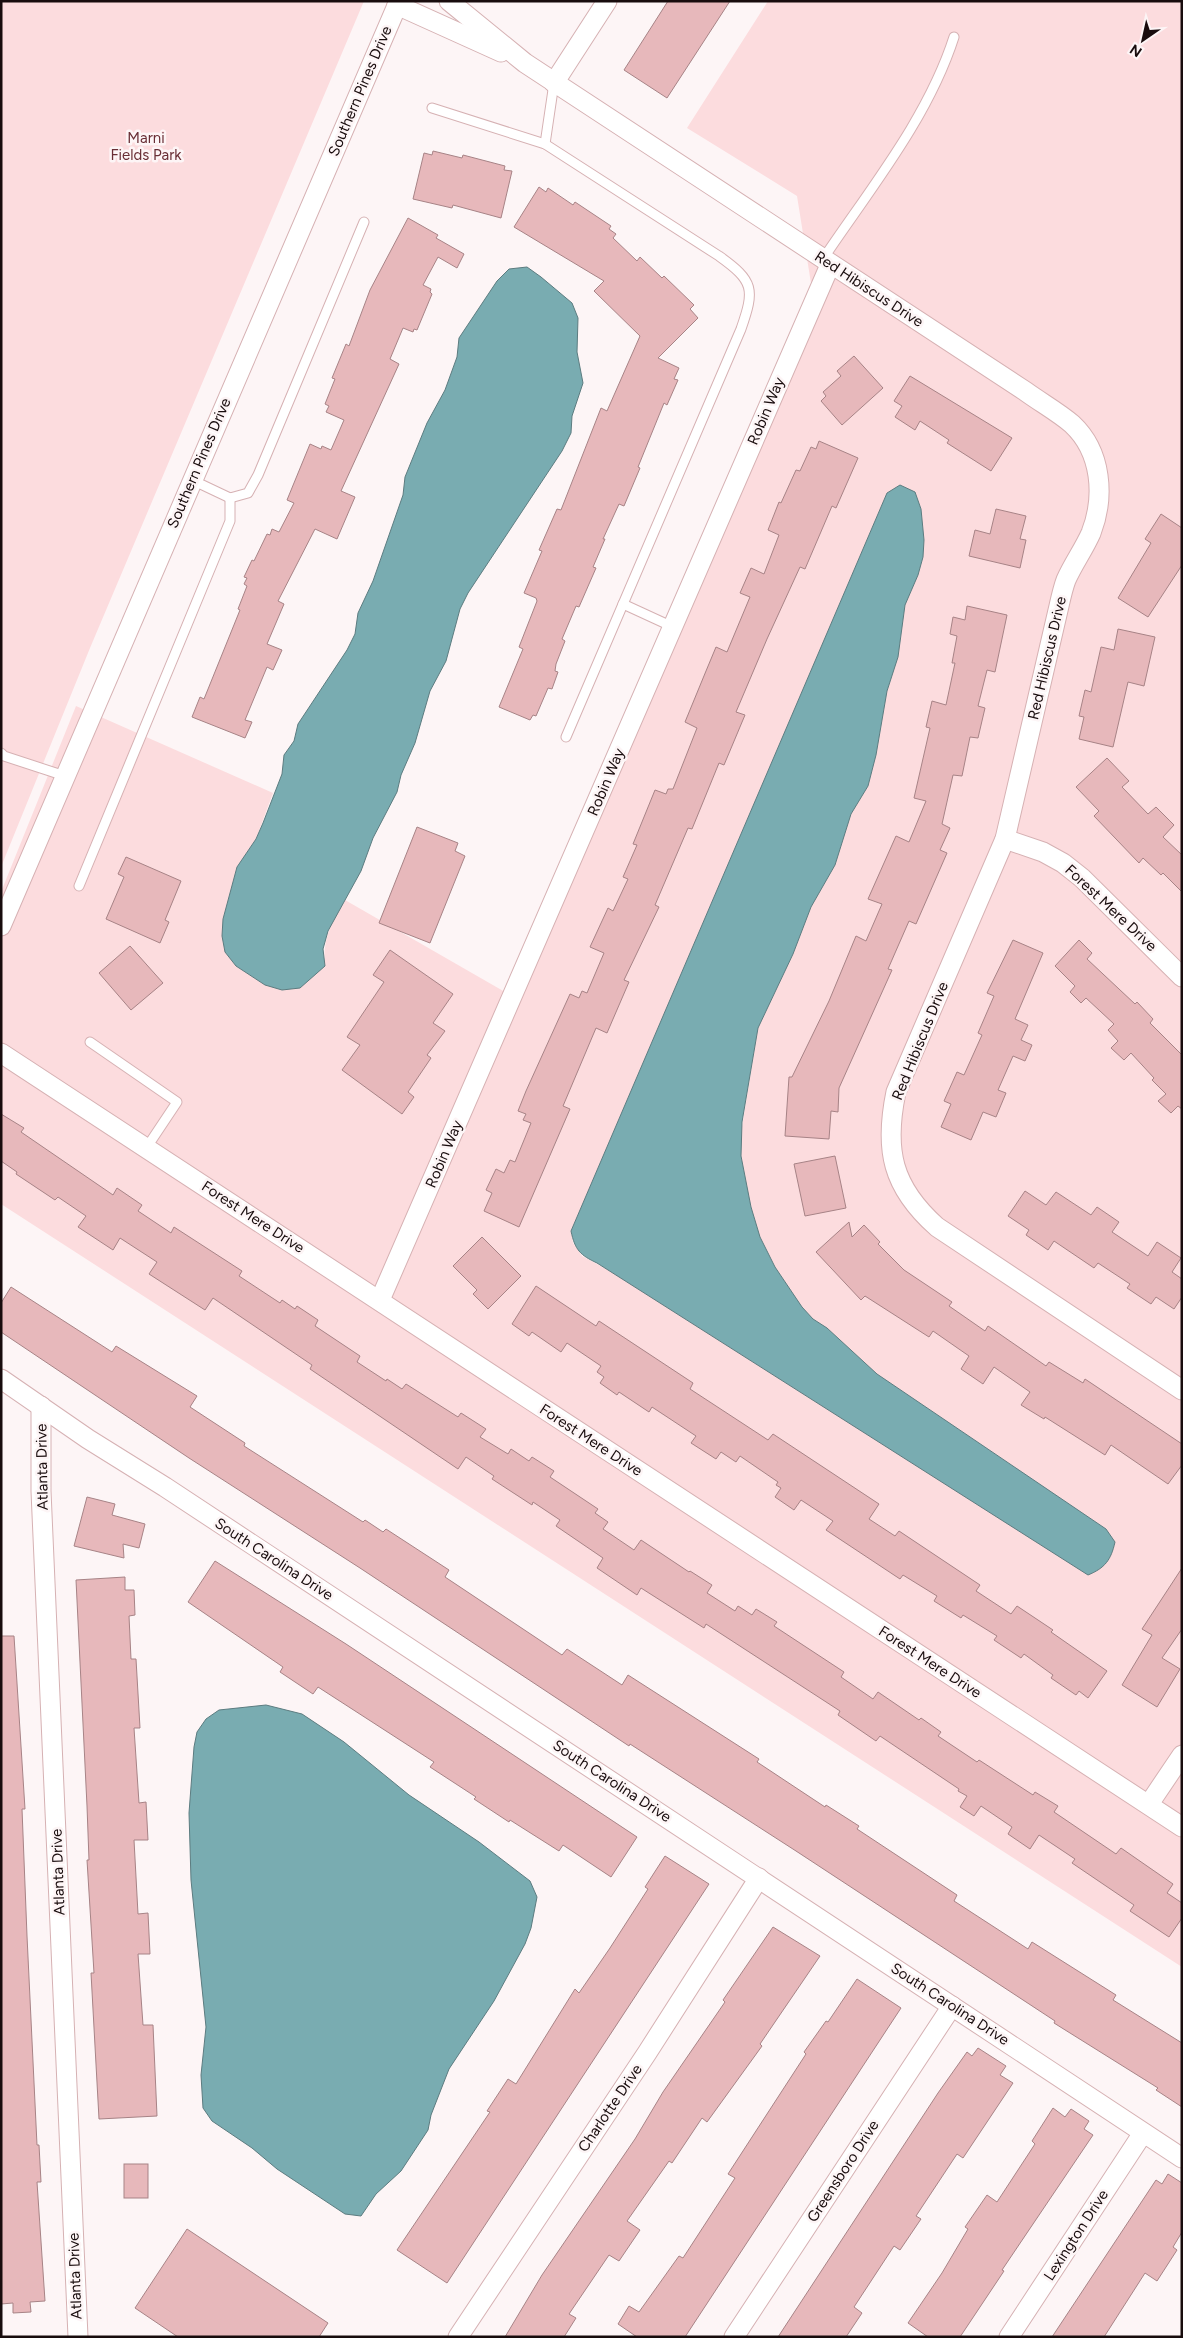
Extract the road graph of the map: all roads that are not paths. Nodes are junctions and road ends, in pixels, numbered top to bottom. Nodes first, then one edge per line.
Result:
1 (449, 1) edge
2 (607, 1) edge
3 (398, 3) edge
4 (954, 37) dead end
5 (524, 63) junction
6 (554, 83) junction
7 (432, 108) dead end
8 (545, 144) junction
9 (364, 222) dead end
10 (826, 262) junction
11 (192, 480) junction
12 (230, 498) junction
13 (623, 604) junction
14 (673, 627) junction
15 (566, 737) dead end
16 (1, 753) edge
17 (65, 776) junction
18 (1005, 839) junction
19 (79, 886) dead end
20 (1, 926) edge
21 (1182, 977) edge
22 (90, 1042) dead end
23 (1, 1053) edge
24 (146, 1147) junction
25 (380, 1300) junction
26 (1, 1379) edge
27 (1182, 1390) edge
28 (41, 1406) junction
29 (1182, 1755) edge
30 (1149, 1804) junction
31 (1182, 1827) edge
32 (759, 1878) junction
33 (952, 2006) junction
34 (1142, 2133) junction
35 (1182, 2158) edge
36 (78, 2337) edge
37 (458, 2337) edge
38 (734, 2337) edge
39 (1009, 2337) edge

1 - 5 street, Red Hibiscus Drive
2 - 6 street
3 - 5 street, Red Hibiscus Drive
3 - 11 street, Southern Pines Drive
4 - 10 lane
5 - 6 street, Red Hibiscus Drive
6 - 8 lane
6 - 10 street, Red Hibiscus Drive
7 - 8 lane
8 - 13 lane
9 - 12 lane
10 - 14 street, Robin Way
10 - 18 street, Red Hibiscus Drive
11 - 12 lane
11 - 17 street, Southern Pines Drive
12 - 19 lane
13 - 14 lane
13 - 15 lane
14 - 25 street, Robin Way
16 - 17 lane
17 - 20 street, Southern Pines Drive
18 - 21 street, Forest Mere Drive
18 - 27 street, Red Hibiscus Drive
22 - 24 lane
23 - 24 street, Forest Mere Drive
24 - 25 street, Forest Mere Drive
25 - 30 street, Forest Mere Drive
26 - 28 street
28 - 32 street, South Carolina Drive
28 - 36 street, Atlanta Drive
29 - 30 street
30 - 31 street, Forest Mere Drive
32 - 33 street, South Carolina Drive
32 - 37 street, Charlotte Drive
33 - 34 street, South Carolina Drive
33 - 38 street, Greensboro Drive
34 - 35 street, South Carolina Drive
34 - 39 street, Lexington Drive

